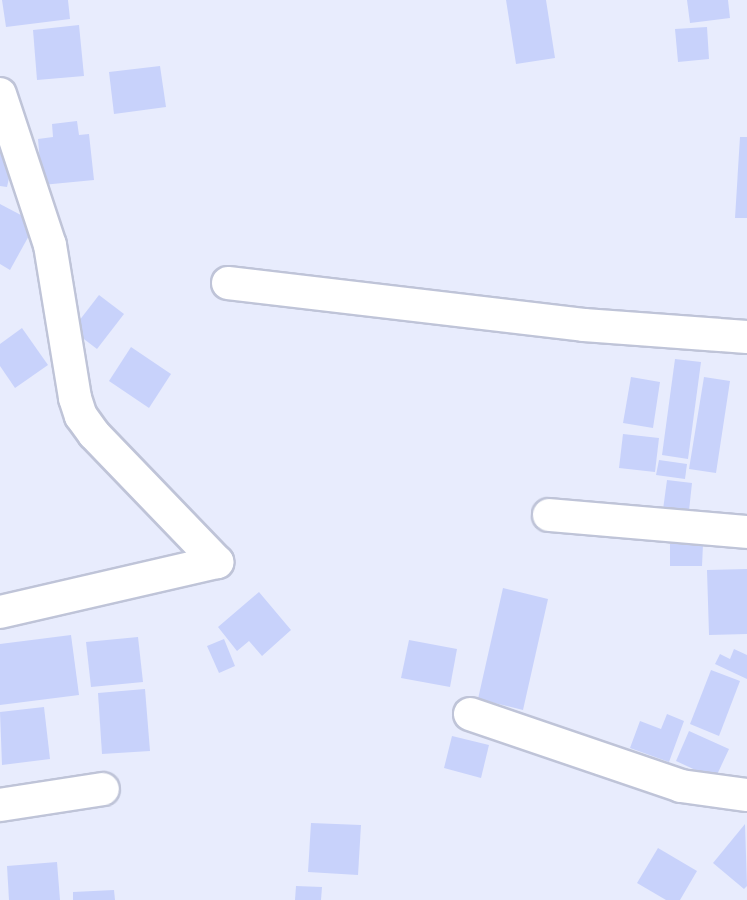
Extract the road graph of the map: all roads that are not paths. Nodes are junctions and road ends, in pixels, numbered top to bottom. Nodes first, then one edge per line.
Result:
1 (0, 94) edge
2 (228, 283) dead end
3 (747, 337) edge
4 (549, 515) dead end
5 (747, 532) edge
6 (0, 612) edge
7 (470, 714) dead end
8 (103, 789) dead end
9 (747, 795) edge
10 (0, 805) edge

1 - 6 street
2 - 3 street
4 - 5 street
7 - 9 street
8 - 10 street

